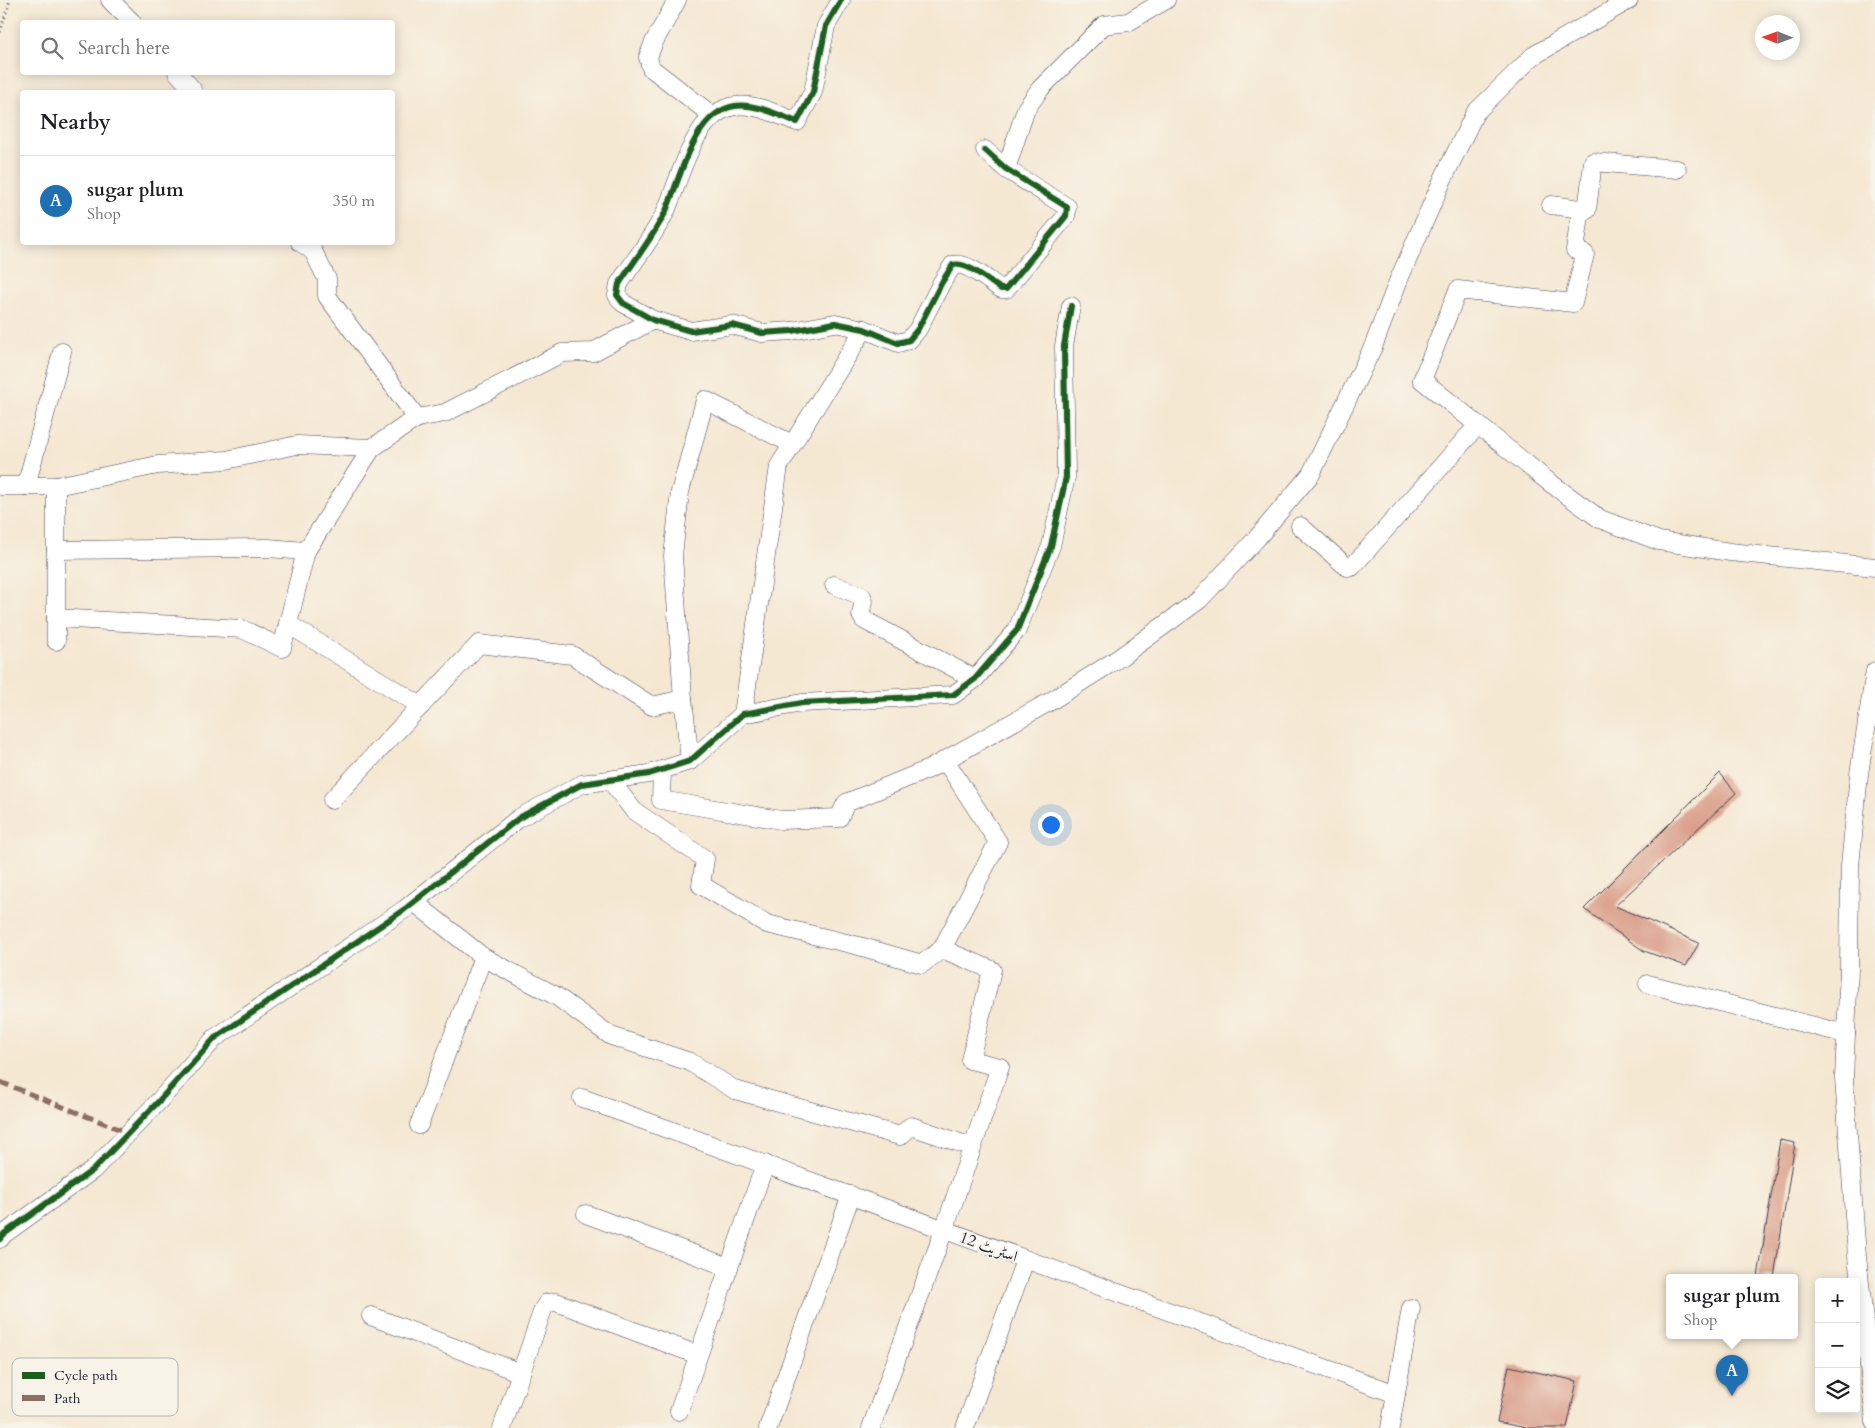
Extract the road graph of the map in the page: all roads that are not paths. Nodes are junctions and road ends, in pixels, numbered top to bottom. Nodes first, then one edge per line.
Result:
1 (110, 0) edge
2 (677, 0) edge
3 (841, 0) edge
4 (1166, 0) edge
5 (1629, 0) edge
6 (130, 20) edge
7 (180, 75) edge
8 (192, 90) edge
9 (713, 116) junction
10 (985, 150) dead end
11 (1006, 169) junction
12 (1677, 169) dead end
13 (1552, 206) dead end
14 (1581, 210) junction
15 (304, 245) edge
16 (1071, 306) dead end
17 (653, 320) junction
18 (864, 330) junction
19 (62, 352) dead end
20 (417, 418) junction
21 (1478, 425) junction
22 (792, 444) junction
23 (372, 448) junction
24 (0, 486) edge
25 (26, 486) junction
26 (56, 486) junction
27 (1300, 526) dead end
28 (56, 550) junction
29 (306, 551) junction
30 (1875, 567) edge
31 (834, 585) dead end
32 (56, 618) junction
33 (288, 624) junction
34 (56, 641) dead end
35 (1875, 671) edge
36 (975, 679) junction
37 (683, 699) junction
38 (421, 706) junction
39 (743, 714) junction
40 (945, 760) junction
41 (690, 761) junction
42 (662, 770) junction
43 (610, 780) junction
44 (332, 800) dead end
45 (414, 902) junction
46 (942, 949) junction
47 (483, 957) junction
48 (1648, 984) dead end
49 (1846, 1034) junction
50 (582, 1098) dead end
51 (419, 1125) dead end
52 (972, 1147) junction
53 (765, 1164) junction
54 (851, 1195) junction
55 (586, 1214) dead end
56 (944, 1230) junction
57 (0, 1239) edge
58 (1025, 1260) junction
59 (728, 1267) junction
60 (1411, 1308) dead end
61 (371, 1316) dead end
62 (698, 1355) junction
63 (521, 1373) junction
64 (1396, 1394) junction
65 (679, 1411) dead end
66 (1875, 1422) edge
67 (502, 1428) edge
68 (768, 1428) edge
69 (871, 1428) edge
70 (964, 1428) edge
71 (1390, 1428) edge

1 - 6 street
2 - 9 street
3 - 9 street
4 - 11 street
5 - 40 street
7 - 8 street
9 - 17 street
10 - 11 street
11 - 18 street
12 - 14 street
13 - 14 street
14 - 21 street
15 - 20 street
16 - 36 street
17 - 18 street
17 - 20 street
18 - 22 street
19 - 25 street
20 - 23 street
21 - 27 street
21 - 30 street
22 - 37 street
22 - 39 street
23 - 26 street
23 - 29 street
24 - 25 street
25 - 26 street
26 - 28 street
28 - 29 street
28 - 32 street
29 - 33 street
31 - 36 street
32 - 33 street
32 - 34 street
33 - 38 street
35 - 49 street
36 - 39 street
37 - 38 street
37 - 41 street
38 - 44 street
39 - 41 street
40 - 42 street
40 - 46 street
41 - 42 street
42 - 43 street
43 - 45 street
43 - 46 street
45 - 47 street
45 - 57 street
46 - 52 street
47 - 51 street
47 - 52 street
48 - 49 street
49 - 66 street
50 - 53 street, اسٹریٹ 12
52 - 56 street
53 - 54 street, اسٹریٹ 12
53 - 59 street
54 - 56 street, اسٹریٹ 12
54 - 68 street
55 - 59 street
56 - 58 street, اسٹریٹ 12
56 - 69 street
58 - 64 street, اسٹریٹ 12
58 - 70 street
59 - 62 street
60 - 64 street
61 - 63 street
62 - 63 street
62 - 65 street
63 - 67 street
64 - 71 street

